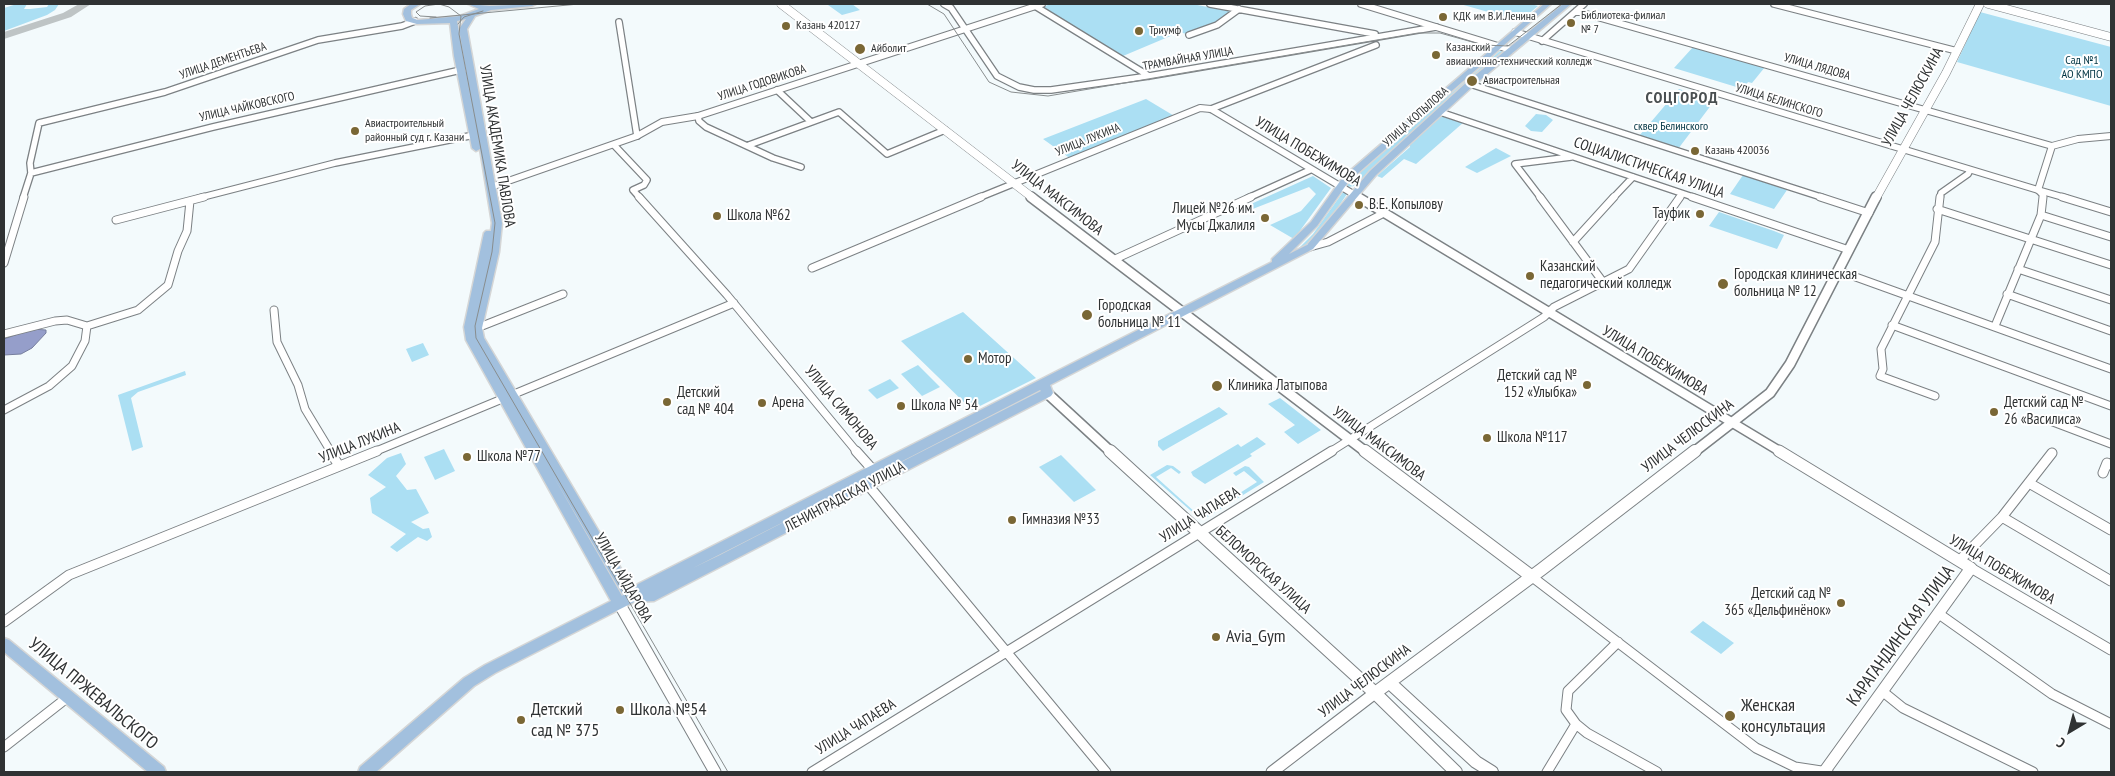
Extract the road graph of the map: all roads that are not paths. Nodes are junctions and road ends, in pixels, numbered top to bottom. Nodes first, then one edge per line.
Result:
1 (416, 4) edge
2 (532, 4) edge
3 (781, 4) edge
4 (944, 4) edge
5 (1042, 4) edge
6 (1210, 4) edge
7 (1362, 4) edge
8 (1548, 4) edge
9 (1553, 4) edge
10 (1567, 4) edge
11 (1584, 4) edge
12 (1774, 4) edge
13 (1980, 4) edge
14 (1988, 4) edge
15 (1034, 6) junction
16 (474, 9) edge
17 (1239, 9) junction
18 (1576, 11) junction
19 (452, 19) junction
20 (415, 21) junction
21 (620, 22) dead end
22 (1440, 27) junction
23 (966, 29) junction
24 (1514, 32) junction
25 (1189, 34) dead end
26 (1382, 35) junction
27 (1528, 36) junction
28 (2111, 37) edge
29 (1542, 41) junction
30 (1501, 44) junction
31 (1376, 45) dead end
32 (1513, 48) junction
33 (1957, 51) junction
34 (860, 65) junction
35 (465, 69) junction
36 (1149, 76) junction
37 (1470, 84) junction
38 (777, 90) junction
39 (1211, 109) junction
40 (1926, 110) junction
41 (1440, 112) junction
42 (698, 116) junction
43 (810, 121) junction
44 (945, 130) junction
45 (474, 135) junction
46 (637, 136) junction
47 (2111, 136) edge
48 (614, 145) junction
49 (749, 145) junction
50 (2052, 146) junction
51 (1901, 150) junction
52 (1573, 157) junction
53 (801, 167) dead end
54 (1310, 170) junction
55 (1970, 170) junction
56 (31, 173) junction
57 (1634, 177) junction
58 (1015, 183) junction
59 (1339, 186) junction
60 (491, 187) junction
61 (2038, 190) junction
62 (1353, 194) junction
63 (1682, 194) junction
64 (190, 201) junction
65 (1937, 209) junction
66 (2111, 212) edge
67 (1869, 213) junction
68 (1384, 214) junction
69 (2041, 215) junction
70 (116, 220) dead end
71 (2111, 237) edge
72 (2030, 240) junction
73 (1573, 242) junction
74 (1310, 247) junction
75 (1849, 250) junction
76 (1113, 260) junction
77 (4, 264) edge
78 (2111, 265) edge
79 (812, 268) dead end
80 (2018, 269) junction
81 (1839, 271) junction
82 (1263, 272) junction
83 (1603, 282) junction
84 (562, 294) dead end
85 (2007, 294) junction
86 (1908, 295) junction
87 (2111, 300) edge
88 (734, 303) junction
89 (274, 310) dead end
90 (1182, 312) junction
91 (1548, 313) junction
92 (1892, 325) junction
93 (87, 326) junction
94 (1995, 326) junction
95 (477, 328) junction
96 (2111, 331) edge
97 (4, 334) edge
98 (2111, 368) edge
99 (1045, 388) junction
100 (1934, 396) dead end
101 (508, 397) junction
102 (2111, 406) edge
103 (4, 410) edge
104 (2045, 419) dead end
105 (1732, 423) junction
106 (1349, 440) junction
107 (2111, 444) edge
108 (2052, 453) dead end
109 (2111, 465) edge
110 (339, 466) junction
111 (873, 470) junction
112 (2103, 473) dead end
113 (2029, 483) junction
114 (868, 485) junction
115 (2002, 517) junction
116 (2111, 530) edge
117 (1199, 533) junction
118 (1960, 560) junction
119 (1971, 568) junction
120 (1531, 576) junction
121 (2111, 581) edge
122 (625, 600) junction
123 (1939, 614) junction
124 (4, 622) edge
125 (1618, 642) junction
126 (4, 644) edge
127 (2111, 650) edge
128 (1006, 652) junction
129 (1390, 683) junction
130 (1882, 691) junction
131 (1375, 694) junction
132 (68, 697) junction
133 (1576, 724) junction
134 (2111, 724) edge
135 (4, 747) edge
136 (159, 772) edge
137 (365, 772) edge
138 (715, 772) edge
139 (812, 772) edge
140 (1106, 772) edge
141 (1272, 772) edge
142 (1456, 772) edge
143 (1492, 772) edge
144 (1547, 772) edge
145 (1657, 772) edge
146 (1825, 772) edge
147 (2033, 772) edge

1 - 20 main road
2 - 16 main road, УЛИЦА ДЕМЕНТЬЕВА
3 - 34 main road, УЛИЦА МАКСИМОВА
4 - 23 street, ТРАМВАЙНАЯ УЛИЦА
5 - 15 street, УЛИЦА ГОДОВИКОВА
6 - 17 street
7 - 22 street
8 - 24 main road, УЛИЦА КОПЫЛОВА
9 - 10 main road
10 - 27 main road, УЛИЦА КОПЫЛОВА
11 - 18 street
12 - 33 street
13 - 33 main road, УЛИЦА ЧЕЛЮСКИНА
14 - 28 main road
15 - 23 street, УЛИЦА ГОДОВИКОВА
15 - 36 street
16 - 19 main road, УЛИЦА ДЕМЕНТЬЕВА
16 - 35 main road, УЛИЦА АКАДЕМИКА ПАВЛОВА
17 - 25 street
17 - 26 street
18 - 29 street
18 - 40 street, УЛИЦА ЛЯДОВА
19 - 20 main road, УЛИЦА ДЕМЕНТЬЕВА
19 - 35 main road, УЛИЦА АКАДЕМИКА ПАВЛОВА
20 - 56 street, УЛИЦА ДЕМЕНТЬЕВА
21 - 46 street
22 - 26 street, ТРАМВАЙНАЯ УЛИЦА
22 - 30 street
23 - 34 street, УЛИЦА ГОДОВИКОВА
23 - 36 street, ТРАМВАЙНАЯ УЛИЦА
24 - 27 street, УЛИЦА БЕЛИНСКОГО
24 - 30 main road, УЛИЦА КОПЫЛОВА
26 - 36 street, ТРАМВАЙНАЯ УЛИЦА
27 - 29 street, УЛИЦА БЕЛИНСКОГО
27 - 32 main road, УЛИЦА КОПЫЛОВА
29 - 51 street, УЛИЦА БЕЛИНСКОГО
30 - 32 street
30 - 59 main road, УЛИЦА КОПЫЛОВА
31 - 39 street, УЛИЦА ЛУКИНА
32 - 37 main road, УЛИЦА КОПЫЛОВА
33 - 40 main road, УЛИЦА ЧЕЛЮСКИНА
34 - 38 street, УЛИЦА ГОДОВИКОВА
34 - 44 main road, УЛИЦА МАКСИМОВА
35 - 45 main road, УЛИЦА АКАДЕМИКА ПАВЛОВА
35 - 56 street, УЛИЦА ЧАЙКОВСКОГО
35 - 60 main road, УЛИЦА АКАДЕМИКА ПАВЛОВА
37 - 41 main road, УЛИЦА КОПЫЛОВА
37 - 67 street
38 - 42 street, УЛИЦА ГОДОВИКОВА
38 - 43 street
39 - 54 street, УЛИЦА ПОБЕЖИМОВА
39 - 58 street, УЛИЦА ЛУКИНА
40 - 50 street, УЛИЦА ЛЯДОВА
40 - 51 main road, УЛИЦА ЧЕЛЮСКИНА
41 - 52 street, СОЦИАЛИСТИЧЕСКАЯ УЛИЦА
41 - 62 main road, УЛИЦА КОПЫЛОВА
42 - 46 street, УЛИЦА ГОДОВИКОВА
42 - 49 street
43 - 44 street
43 - 49 street
44 - 58 main road, УЛИЦА МАКСИМОВА
45 - 64 street
45 - 101 main road, УЛИЦА АКАДЕМИКА ПАВЛОВА
46 - 48 street, УЛИЦА ГОДОВИКОВА
47 - 50 street
48 - 60 street, УЛИЦА ГОДОВИКОВА
48 - 88 street, УЛИЦА СИМОНОВА
49 - 53 street
50 - 61 street
51 - 55 street, УЛИЦА БЕЛИНСКОГО
51 - 67 main road, УЛИЦА ЧЕЛЮСКИНА
52 - 57 street, СОЦИАЛИСТИЧЕСКАЯ УЛИЦА
52 - 73 street
54 - 59 street, УЛИЦА ПОБЕЖИМОВА
54 - 76 street
55 - 61 street, УЛИЦА БЕЛИНСКОГО
55 - 65 street
56 - 77 street
57 - 63 street, СОЦИАЛИСТИЧЕСКАЯ УЛИЦА
57 - 73 street
58 - 76 main road, УЛИЦА МАКСИМОВА
58 - 79 street, УЛИЦА ЛУКИНА
59 - 62 street, УЛИЦА ПОБЕЖИМОВА
59 - 82 main road, ЛЕНИНГРАДСКАЯ УЛИЦА
60 - 95 main road, УЛИЦА АКАДЕМИКА ПАВЛОВА
61 - 66 street, УЛИЦА БЕЛИНСКОГО
61 - 69 street
62 - 68 street, УЛИЦА ПОБЕЖИМОВА
62 - 74 main road, ЛЕНИНГРАДСКАЯ УЛИЦА
63 - 75 street, СОЦИАЛИСТИЧЕСКАЯ УЛИЦА
63 - 83 street, УЛИЦА ЧАПАЕВА
64 - 70 street
64 - 93 street
65 - 72 street
65 - 86 street
67 - 75 main road, УЛИЦА ЧЕЛЮСКИНА
68 - 74 street, ЛЕНИНГРАДСКАЯ УЛИЦА
68 - 91 street, УЛИЦА ПОБЕЖИМОВА
69 - 71 street
69 - 72 street
72 - 78 street
72 - 80 street
73 - 83 street
74 - 82 main road, ЛЕНИНГРАДСКАЯ УЛИЦА
75 - 81 main road, УЛИЦА ЧЕЛЮСКИНА
76 - 90 main road, УЛИЦА МАКСИМОВА
80 - 85 street
80 - 87 street
81 - 86 street
81 - 105 main road, УЛИЦА ЧЕЛЮСКИНА
82 - 90 main road, ЛЕНИНГРАДСКАЯ УЛИЦА
83 - 91 street, УЛИЦА ЧАПАЕВА
84 - 95 street
85 - 94 street
85 - 96 street
86 - 92 street
86 - 94 street
88 - 101 street, УЛИЦА ЛУКИНА
88 - 111 street, УЛИЦА СИМОНОВА
89 - 110 street
90 - 99 main road, ЛЕНИНГРАДСКАЯ УЛИЦА
90 - 106 main road, УЛИЦА МАКСИМОВА
91 - 105 street, УЛИЦА ПОБЕЖИМОВА
91 - 106 street, УЛИЦА ЧАПАЕВА
92 - 100 street
92 - 102 street
93 - 97 street
93 - 103 street
94 - 98 street
95 - 101 main road
99 - 111 main road, ЛЕНИНГРАДСКАЯ УЛИЦА
99 - 114 main road, ЛЕНИНГРАДСКАЯ УЛИЦА
99 - 117 main road, БЕЛОМОРСКАЯ УЛИЦА
101 - 110 street, УЛИЦА ЛУКИНА
101 - 122 main road, УЛИЦА АЙДАРОВА
104 - 107 street
105 - 118 street, УЛИЦА ПОБЕЖИМОВА
105 - 120 main road, УЛИЦА ЧЕЛЮСКИНА
106 - 117 street, УЛИЦА ЧАПАЕВА
106 - 120 main road, УЛИЦА МАКСИМОВА
108 - 113 street, КАРАГАНДИНСКАЯ УЛИЦА
109 - 112 street
110 - 124 street, УЛИЦА ЛУКИНА
111 - 114 street, УЛИЦА СИМОНОВА
111 - 122 main road, ЛЕНИНГРАДСКАЯ УЛИЦА
113 - 115 street, КАРАГАНДИНСКАЯ УЛИЦА
113 - 116 street
114 - 122 main road, ЛЕНИНГРАДСКАЯ УЛИЦА
114 - 128 street
115 - 118 street, КАРАГАНДИНСКАЯ УЛИЦА
115 - 121 street
117 - 128 street, УЛИЦА ЧАПАЕВА
117 - 131 main road, БЕЛОМОРСКАЯ УЛИЦА
118 - 119 street, УЛИЦА ПОБЕЖИМОВА
119 - 123 street, КАРАГАНДИНСКАЯ УЛИЦА
119 - 127 street, УЛИЦА ПОБЕЖИМОВА
120 - 125 street, УЛИЦА МАКСИМОВА
120 - 129 main road, УЛИЦА ЧЕЛЮСКИНА
122 - 137 main road, ЛЕНИНГРАДСКАЯ УЛИЦА
122 - 138 street, УЛИЦА АЙДАРОВА
123 - 130 street, КАРАГАНДИНСКАЯ УЛИЦА
123 - 134 street
125 - 133 street
125 - 146 street, УЛИЦА МАКСИМОВА
126 - 132 main road, УЛИЦА ПРЖЕВАЛЬСКОГО
128 - 139 street, УЛИЦА ЧАПАЕВА
128 - 140 street
129 - 131 main road, УЛИЦА ЧЕЛЮСКИНА
129 - 143 main road
130 - 146 street, КАРАГАНДИНСКАЯ УЛИЦА
130 - 147 street
131 - 141 street, УЛИЦА ЧЕЛЮСКИНА
131 - 142 main road, БЕЛОМОРСКАЯ УЛИЦА
132 - 135 street
132 - 136 main road, УЛИЦА ПРЖЕВАЛЬСКОГО
133 - 144 street
133 - 145 street

